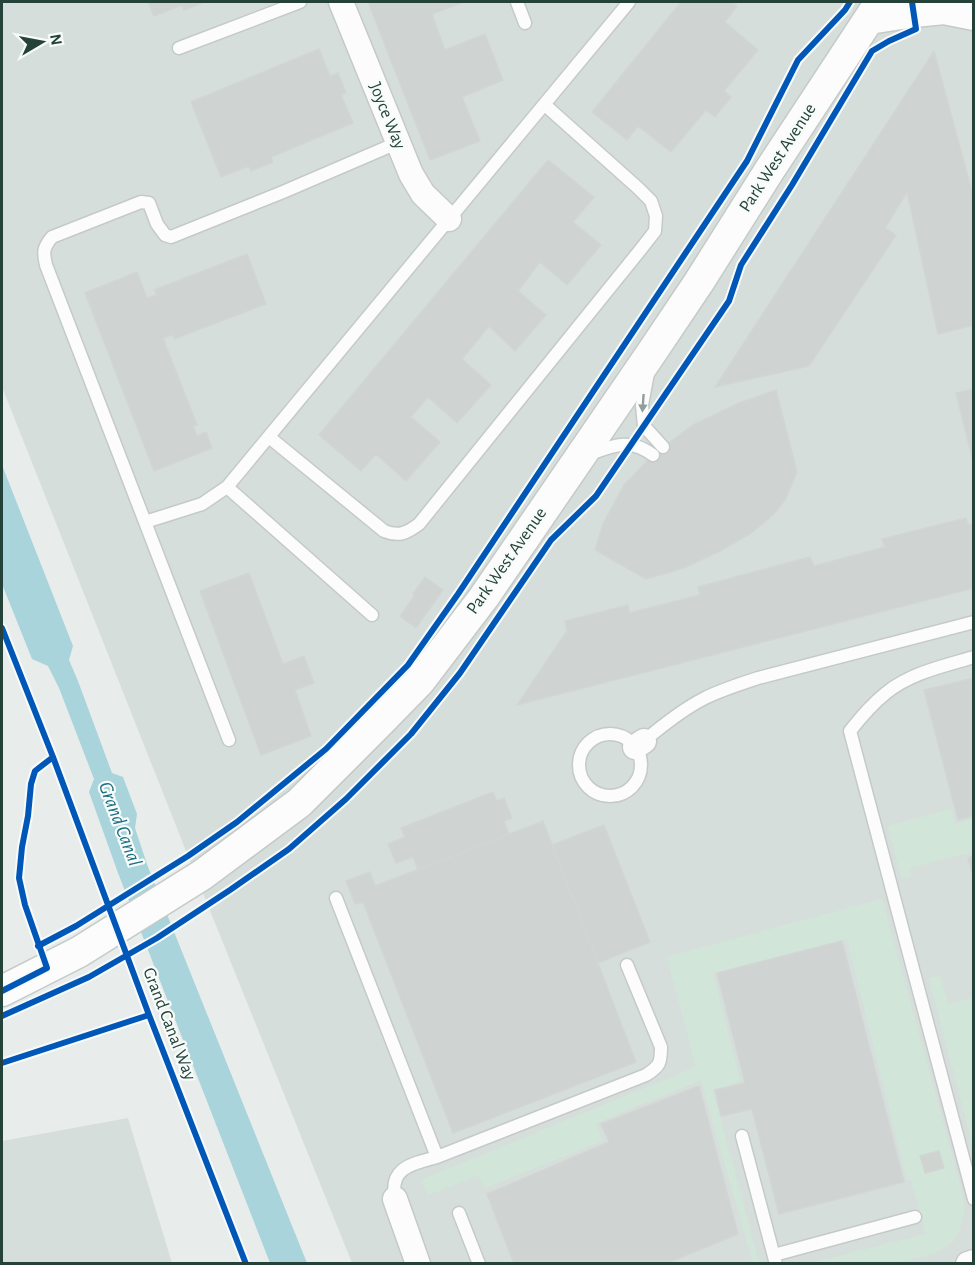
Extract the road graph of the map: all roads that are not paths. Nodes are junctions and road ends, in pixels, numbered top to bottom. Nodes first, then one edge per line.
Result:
1 (300, 2) edge
2 (341, 2) edge
3 (517, 2) edge
4 (629, 2) edge
5 (875, 10) edge
6 (974, 15) edge
7 (525, 23) dead end
8 (178, 48) dead end
9 (545, 105) junction
10 (397, 143) junction
11 (449, 219) junction
12 (652, 352) junction
13 (268, 437) junction
14 (580, 457) junction
15 (227, 487) junction
16 (146, 522) junction
17 (372, 615) dead end
18 (974, 622) edge
19 (974, 657) edge
20 (229, 740) dead end
21 (640, 744) junction
22 (336, 898) dead end
23 (627, 965) dead end
24 (2, 991) edge
25 (742, 1136) dead end
26 (437, 1157) junction
27 (395, 1199) joint
28 (974, 1199) edge
29 (459, 1214) dead end
30 (915, 1217) dead end
31 (775, 1259) edge
32 (974, 1262) edge
33 (418, 1263) edge
34 (479, 1263) edge
35 (968, 1263) edge

1 - 8 lane
2 - 10 street, Joyce Way
3 - 7 lane
4 - 9 lane
5 - 6 street
5 - 12 street, Park West Avenue
9 - 11 lane
9 - 13 lane
10 - 11 street, Joyce Way
10 - 16 lane
11 - 13 lane
12 - 14 street, Park West Avenue
12 -> 14 lane
13 - 15 lane
14 - 24 street, Park West Avenue
15 - 16 lane
15 - 17 lane
16 - 20 lane
18 - 21 lane
19 - 28 lane
21 - 21 lane
22 - 26 lane
23 - 26 lane
25 - 31 lane
26 - 27 lane
27 - 33 street
29 - 34 lane
30 - 31 lane
32 - 35 street

